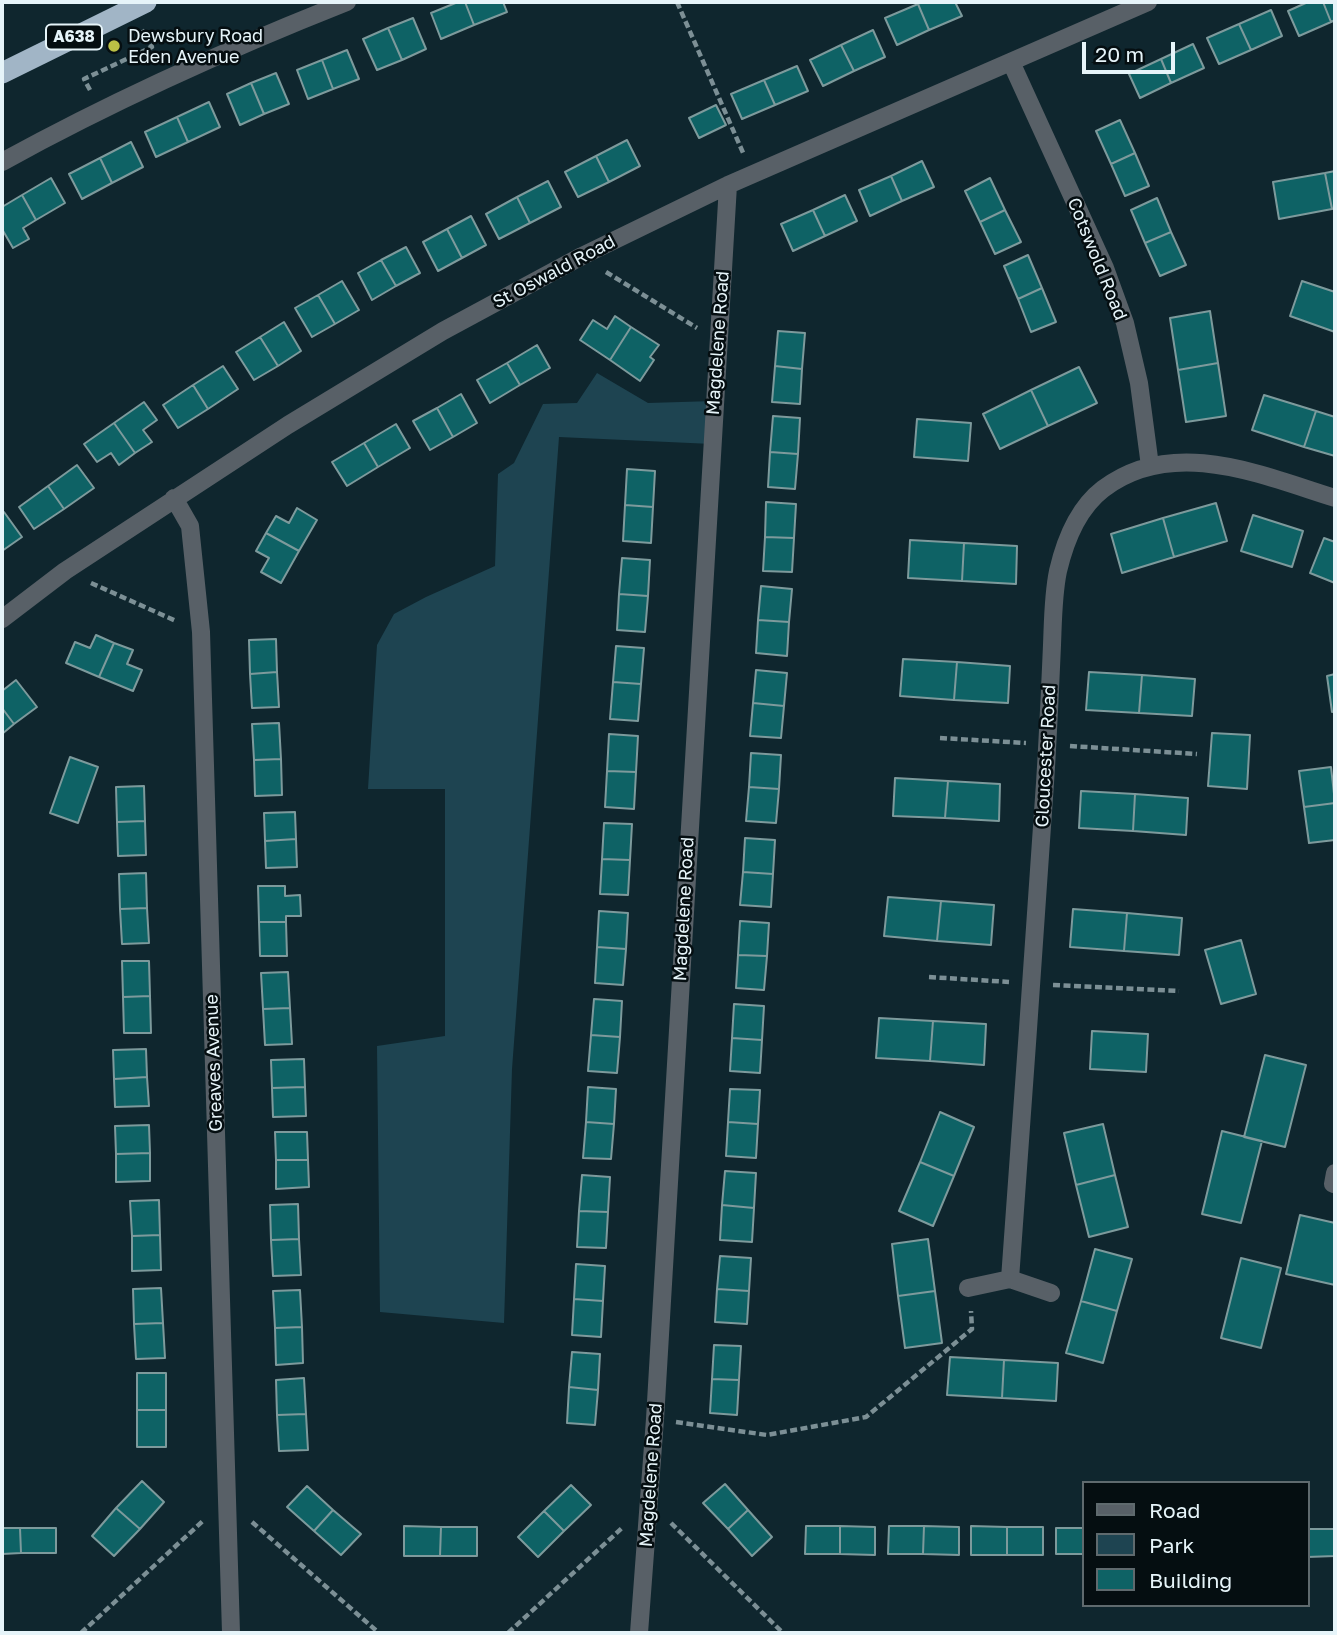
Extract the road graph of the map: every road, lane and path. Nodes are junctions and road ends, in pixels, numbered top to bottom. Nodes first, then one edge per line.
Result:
1 (346, 2) edge
2 (677, 2) edge
3 (1148, 2) edge
4 (137, 6) edge
5 (1011, 62) junction
6 (2, 73) edge
7 (99, 110) junction
8 (2, 162) edge
9 (753, 175) junction
10 (728, 185) junction
11 (582, 256) junction
12 (718, 341) junction
13 (1150, 466) junction
14 (174, 498) junction
15 (1335, 498) edge
16 (65, 571) junction
17 (2, 620) edge
18 (201, 632) junction
19 (1010, 1279) junction
20 (968, 1288) joint
21 (1051, 1293) dead end
22 (655, 1419) junction
23 (232, 1633) edge
24 (639, 1633) edge

1 - 7 street
2 - 9 path
3 - 5 street, St Oswald Road
4 - 6 highway, A638
4 - 7 path
5 - 9 street, St Oswald Road
5 - 13 street, Cotswold Road
7 - 8 street
9 - 10 street, St Oswald Road
10 - 11 street, St Oswald Road
10 - 12 street, Magdelene Road
11 - 12 path
11 - 14 street, St Oswald Road
12 - 22 street, Magdelene Road
13 - 15 street, Gloucester Road
13 - 19 street, Gloucester Road
14 - 16 street, St Oswald Road
14 - 18 street, Greaves Avenue
16 - 17 street, St Oswald Road
16 - 18 path
18 - 23 street, Greaves Avenue
19 - 20 street
19 - 21 street
20 - 22 path
22 - 24 street, Magdelene Road

